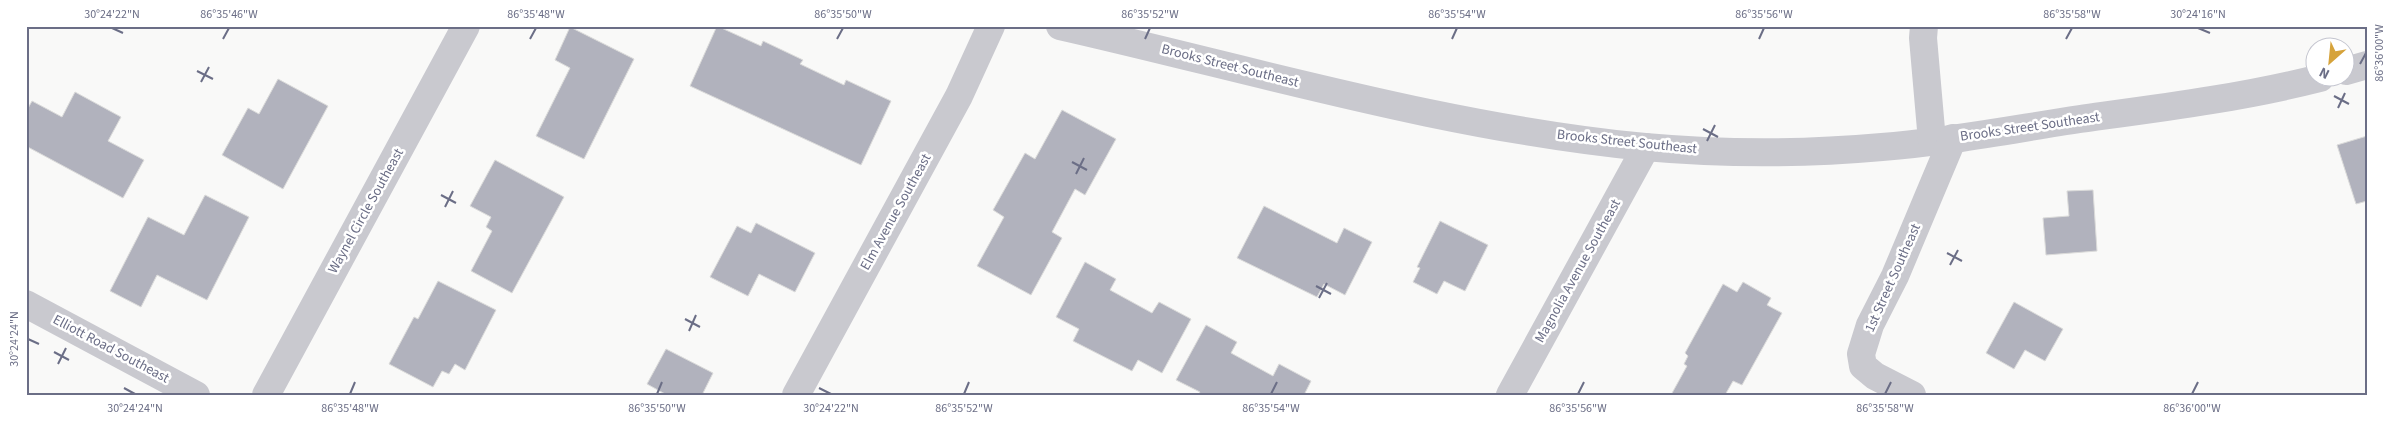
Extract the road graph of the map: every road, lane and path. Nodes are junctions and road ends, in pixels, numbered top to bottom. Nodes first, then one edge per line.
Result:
1 (466, 26) edge
2 (991, 26) edge
3 (1060, 26) edge
4 (1924, 26) edge
5 (2306, 81) edge
6 (1942, 139) junction
7 (1646, 147) junction
8 (26, 304) edge
9 (196, 395) edge
10 (266, 395) edge
11 (796, 395) edge
12 (1510, 395) edge
13 (1912, 395) edge

1 - 10 street, Waynel Circle Southeast
2 - 11 street, Elm Avenue Southeast
3 - 7 street, Brooks Street Southeast
4 - 6 street
5 - 6 street, Brooks Street Southeast
6 - 7 street, Brooks Street Southeast
6 - 13 street, 1st Street Southeast
7 - 12 street, Magnolia Avenue Southeast
8 - 9 street, Elliott Road Southeast

